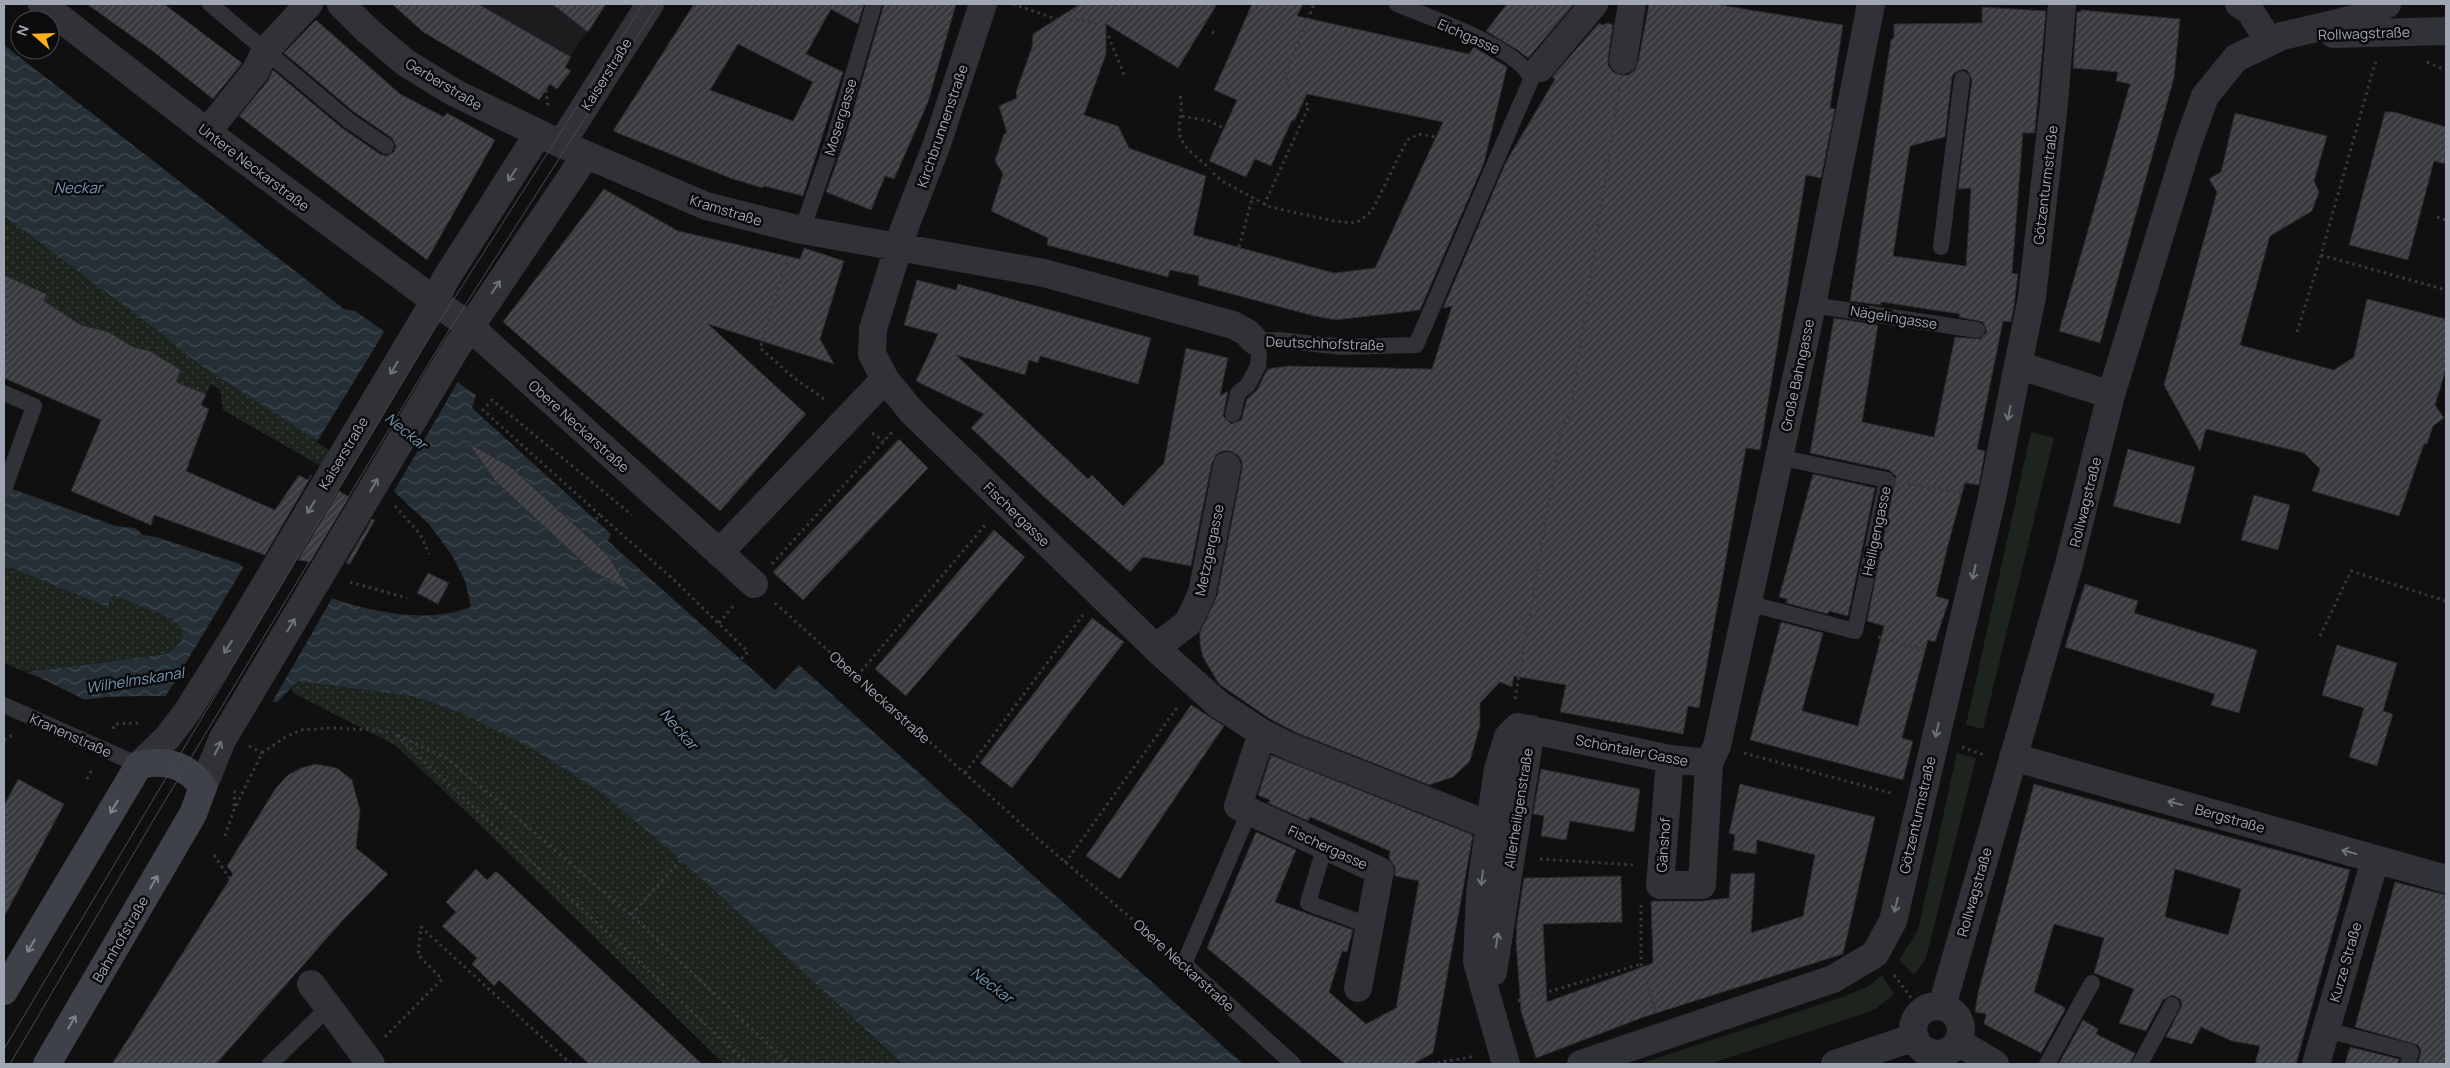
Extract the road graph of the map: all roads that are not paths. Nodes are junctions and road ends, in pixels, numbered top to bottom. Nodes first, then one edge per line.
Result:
1 (42, 4) edge
2 (210, 4) edge
3 (309, 4) edge
4 (341, 4) edge
5 (650, 4) edge
6 (874, 4) edge
7 (983, 4) edge
8 (1397, 4) edge
9 (1594, 4) edge
10 (1632, 4) edge
11 (1871, 4) edge
12 (2062, 4) edge
13 (2239, 4) edge
14 (2387, 4) edge
15 (2436, 31) edge
16 (2276, 39) junction
17 (266, 50) junction
18 (1623, 60) road end
19 (1536, 74) junction
20 (1962, 79) dead end
21 (548, 130) junction
22 (207, 132) junction
23 (386, 146) dead end
24 (586, 155) junction
25 (799, 229) junction
26 (899, 247) junction
27 (1941, 247) dead end
28 (434, 302) junction
29 (1812, 305) junction
30 (1977, 330) dead end
31 (463, 338) junction
32 (1255, 341) junction
33 (2018, 365) junction
34 (885, 379) junction
35 (4, 393) edge
36 (2111, 394) junction
37 (1238, 413) dead end
38 (1779, 457) junction
39 (1227, 466) dead end
40 (4, 490) edge
41 (719, 553) junction
42 (754, 584) road end
43 (1748, 602) junction
44 (1160, 652) junction
45 (4, 705) edge
46 (1531, 729) junction
47 (1262, 733) junction
48 (1713, 754) junction
49 (1670, 760) junction
50 (2012, 761) junction
51 (139, 765) junction
52 (1509, 768) dead end
53 (203, 787) junction
54 (1249, 812) junction
55 (1489, 825) junction
56 (1325, 845) junction
57 (1510, 856) junction
58 (2374, 860) junction
59 (2446, 879) edge
60 (1370, 926) junction
61 (2092, 983) dead end
62 (311, 984) dead end
63 (1358, 988) dead end
64 (4, 992) edge
65 (2172, 1005) dead end
66 (329, 1008) junction
67 (1490, 1008) junction
68 (1926, 1019) junction
69 (2326, 1030) junction
70 (1958, 1042) junction
71 (1503, 1058) edge
72 (368, 1061) edge
73 (47, 1064) edge
74 (270, 1064) edge
75 (1293, 1064) edge
76 (1581, 1064) edge
77 (1835, 1064) edge
78 (1996, 1064) edge
79 (2047, 1064) edge
80 (2140, 1064) edge
81 (2316, 1064) edge
82 (2408, 1064) edge

1 - 22 street, Untere Neckarstraße
2 - 17 lane
3 - 17 street
4 - 21 street, Gerberstraße
5 - 21 street, Kaiserstraße
6 - 25 lane, Mosergasse
7 - 26 street, Kirchbrunnenstraße
8 - 19 lane, Eichgasse
9 - 19 street, Deutschhofstraße
10 - 18 street
11 - 29 street, Große Bahngasse
12 - 33 street, Götzenturmstraße
13 - 16 street
14 - 16 street, Rollwagstraße
15 - 16 street, Rollwagstraße
16 - 36 street, Rollwagstraße
17 - 22 street
17 - 23 lane
19 - 32 lane, Deutschhofstraße
20 - 27 lane
21 - 24 street, Kramstraße
21 -> 28 street, Kaiserstraße
22 - 28 street, Untere Neckarstraße
24 - 25 street, Kramstraße
31 -> 24 street
25 - 26 street, Kramstraße
26 - 32 street, Deutschhofstraße
26 - 34 street, Fischergasse
28 - 31 street, Untere Neckarstraße
28 -> 51 street, Kaiserstraße
29 - 30 lane, Nägelingasse
29 - 38 street, Große Bahngasse
31 - 41 street, Obere Neckarstraße
53 -> 31 street
32 - 37 lane
33 - 36 street
33 -> 76 street, Götzenturmstraße
34 - 41 street
34 - 44 street, Fischergasse
35 - 40 lane
36 - 50 street, Rollwagstraße
38 - 43 street, Große Bahngasse
38 - 43 lane, Heiligengasse
39 - 44 street, Metzgergasse
41 - 42 street, Obere Neckarstraße
43 - 48 street, Große Bahngasse
44 - 47 street, Fischergasse
45 - 51 lane, Kranenstraße
46 - 49 street, Schöntaler Gasse
46 - 55 street, Allerheiligenstraße
46 - 57 street, Allerheiligenstraße
47 - 54 street
47 - 55 street, Fischergasse
48 - 49 street, Schöntaler Gasse
48 - 49 street, Gänshof
58 -> 50 street, Bergstraße
50 - 68 street, Rollwagstraße
51 - 53 street
51 -> 64 street
52 - 57 lane
73 -> 53 street, Bahnhofstraße
54 - 56 street, Fischergasse
54 - 75 lane, Obere Neckarstraße
55 -> 67 street, Allerheiligenstraße
56 - 60 street, Fischergasse
56 - 60 lane
67 -> 57 street, Allerheiligenstraße
58 - 59 street, Bergstraße
58 - 69 street, Kurze Straße
60 - 63 street, Fischergasse
61 - 79 lane
62 - 66 street
65 - 80 lane
66 - 72 street
66 - 74 lane
67 - 71 street, Allerheiligenstraße
68 - 70 street
68 - 70 street
68 - 77 street
69 - 81 street, Kurze Straße
69 - 82 lane
70 - 78 street

